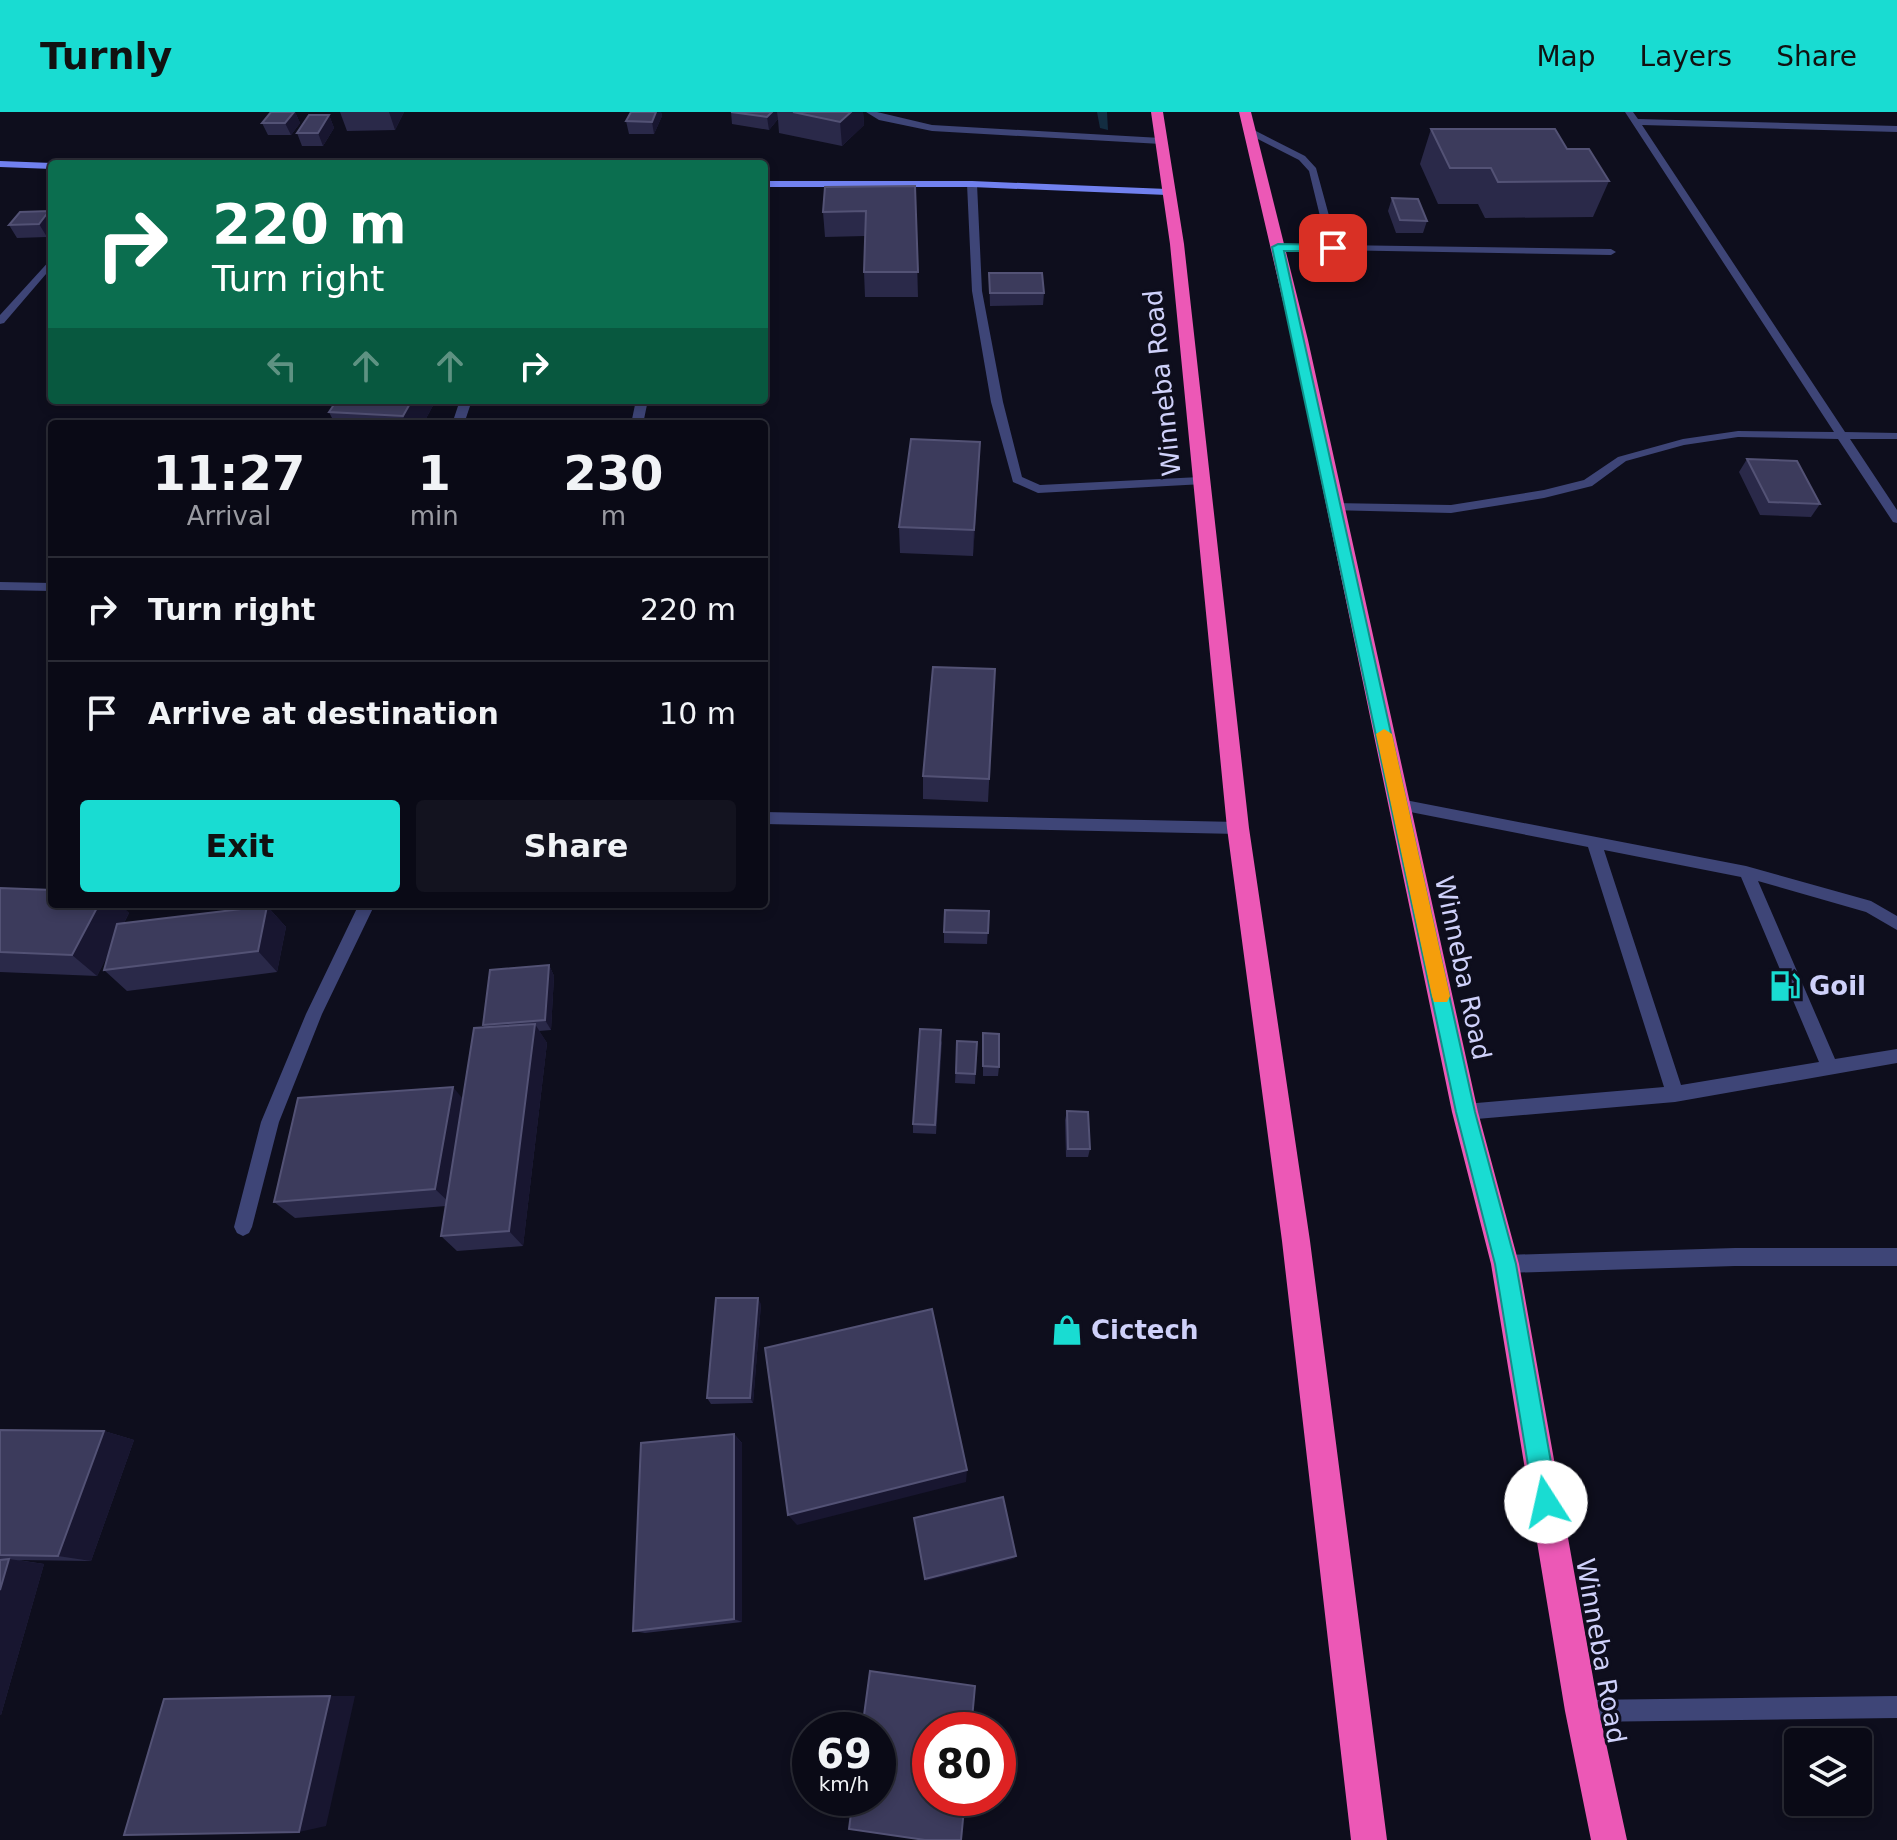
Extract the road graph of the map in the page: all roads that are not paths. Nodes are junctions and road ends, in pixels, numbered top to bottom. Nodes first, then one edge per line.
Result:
1 (870, 112) edge
2 (1157, 112) edge
3 (1629, 112) edge
4 (1248, 122) edge
5 (1636, 122) junction
6 (1897, 129) edge
7 (1161, 141) junction
8 (0, 164) edge
9 (48, 166) edge
10 (768, 184) edge
11 (972, 184) junction
12 (1167, 192) junction
13 (1278, 247) junction
14 (1333, 248) junction
15 (1611, 252) dead end
16 (48, 266) edge
17 (0, 321) edge
18 (1843, 435) junction
19 (1897, 436) edge
20 (1200, 481) junction
21 (1333, 507) junction
22 (1897, 519) edge
23 (0, 586) edge
24 (48, 587) edge
25 (1400, 805) junction
26 (768, 818) edge
27 (1238, 828) junction
28 (1594, 843) junction
29 (1746, 872) junction
30 (365, 908) edge
31 (1897, 924) edge
32 (1897, 1056) edge
33 (1830, 1068) junction
34 (1675, 1094) junction
35 (1465, 1112) junction
36 (243, 1227) dead end
37 (1897, 1257) edge
38 (1505, 1264) junction
39 (1897, 1707) edge
40 (1582, 1711) junction
41 (1369, 1840) edge
42 (1609, 1840) edge

1 - 7 street
2 - 7 highway, Winneba Road
3 - 5 street
4 - 13 highway, Winneba Road
4 - 14 street
5 - 6 street
5 - 18 street
7 - 12 highway, Winneba Road
8 - 9 street
10 - 11 street
11 - 12 street
11 - 20 street
12 - 20 highway, Winneba Road
13 - 14 street
13 - 21 highway, Winneba Road
14 - 15 street
16 - 17 street
18 - 19 street
18 - 21 street
18 - 22 street
20 - 27 highway, Winneba Road
21 - 25 highway, Winneba Road
23 - 24 street
25 - 28 street
25 - 35 highway, Winneba Road
26 - 27 street
27 - 41 highway, Winneba Road
28 - 29 street
28 - 34 street
29 - 31 street
29 - 33 street
30 - 36 street
32 - 33 street
33 - 34 street
34 - 35 street
35 - 38 highway, Winneba Road
37 - 38 street
38 - 40 highway, Winneba Road
39 - 40 street
40 - 42 highway, Winneba Road

